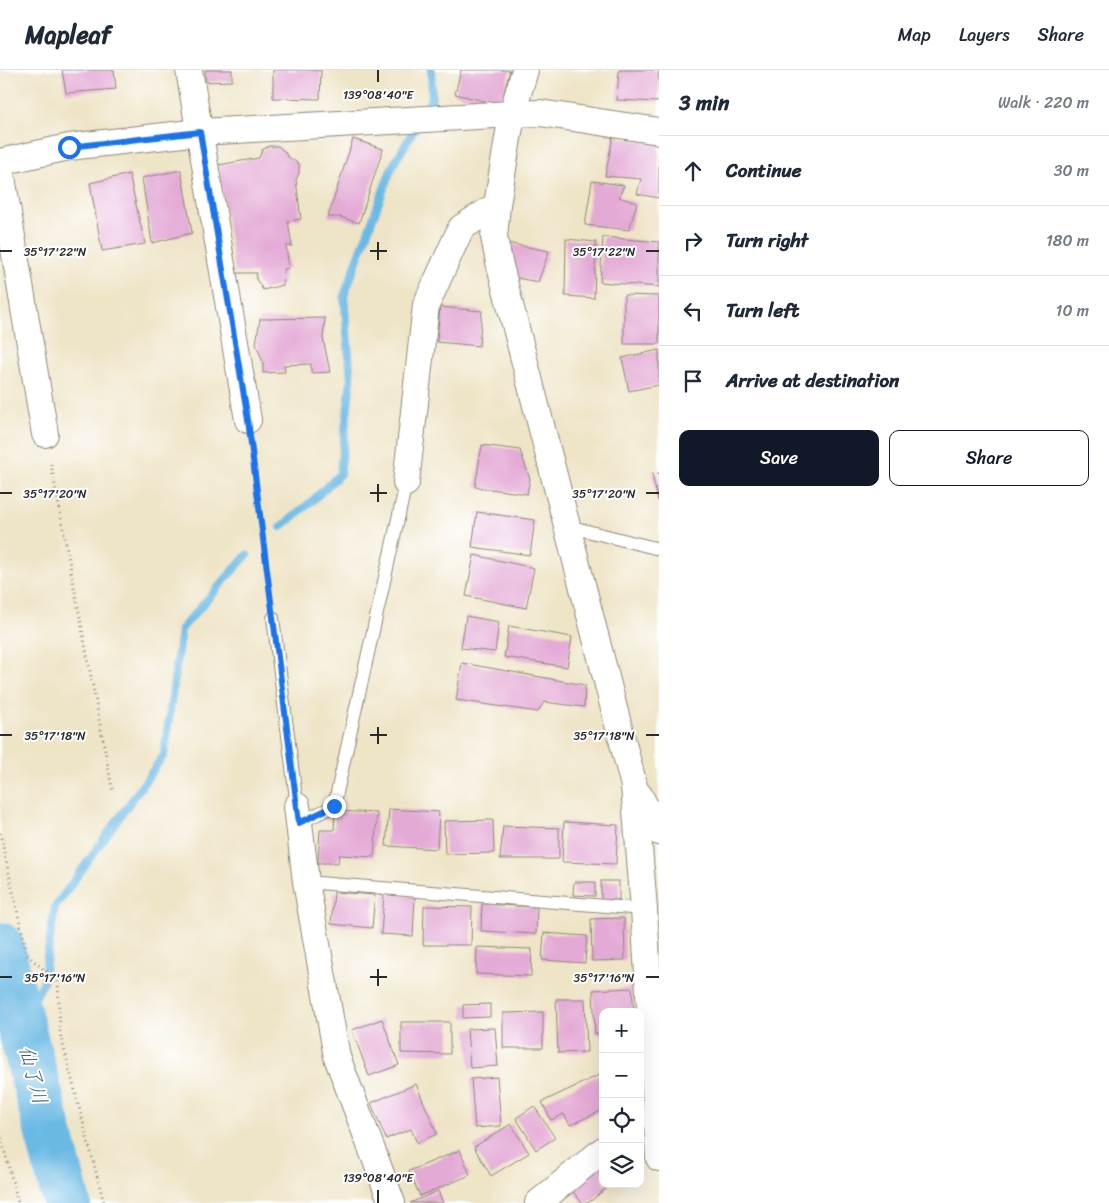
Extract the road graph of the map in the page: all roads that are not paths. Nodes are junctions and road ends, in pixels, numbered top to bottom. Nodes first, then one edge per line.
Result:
1 (189, 70) edge
2 (525, 70) edge
3 (512, 114) junction
4 (659, 131) edge
5 (200, 132) junction
6 (0, 163) edge
7 (498, 205) junction
8 (248, 420) road end
9 (45, 434) road end
10 (406, 483) joint
11 (567, 526) junction
12 (659, 549) edge
13 (274, 618) road end
14 (634, 786) junction
15 (298, 815) junction
16 (659, 832) edge
17 (306, 882) junction
18 (644, 909) junction
19 (648, 1114) edge
20 (599, 1153) edge
21 (659, 1158) edge
22 (392, 1203) edge
23 (538, 1203) edge

1 - 5 street
2 - 3 street
3 - 4 street
3 - 5 street
3 - 7 street
5 - 6 street
5 - 8 street
6 - 9 street
7 - 10 street
7 - 11 street
10 - 15 lane
11 - 12 lane
11 - 14 street
13 - 15 lane
14 - 16 street
14 - 18 street
15 - 17 street
17 - 18 lane
17 - 22 street
18 - 19 street
19 - 21 street
20 - 23 street

